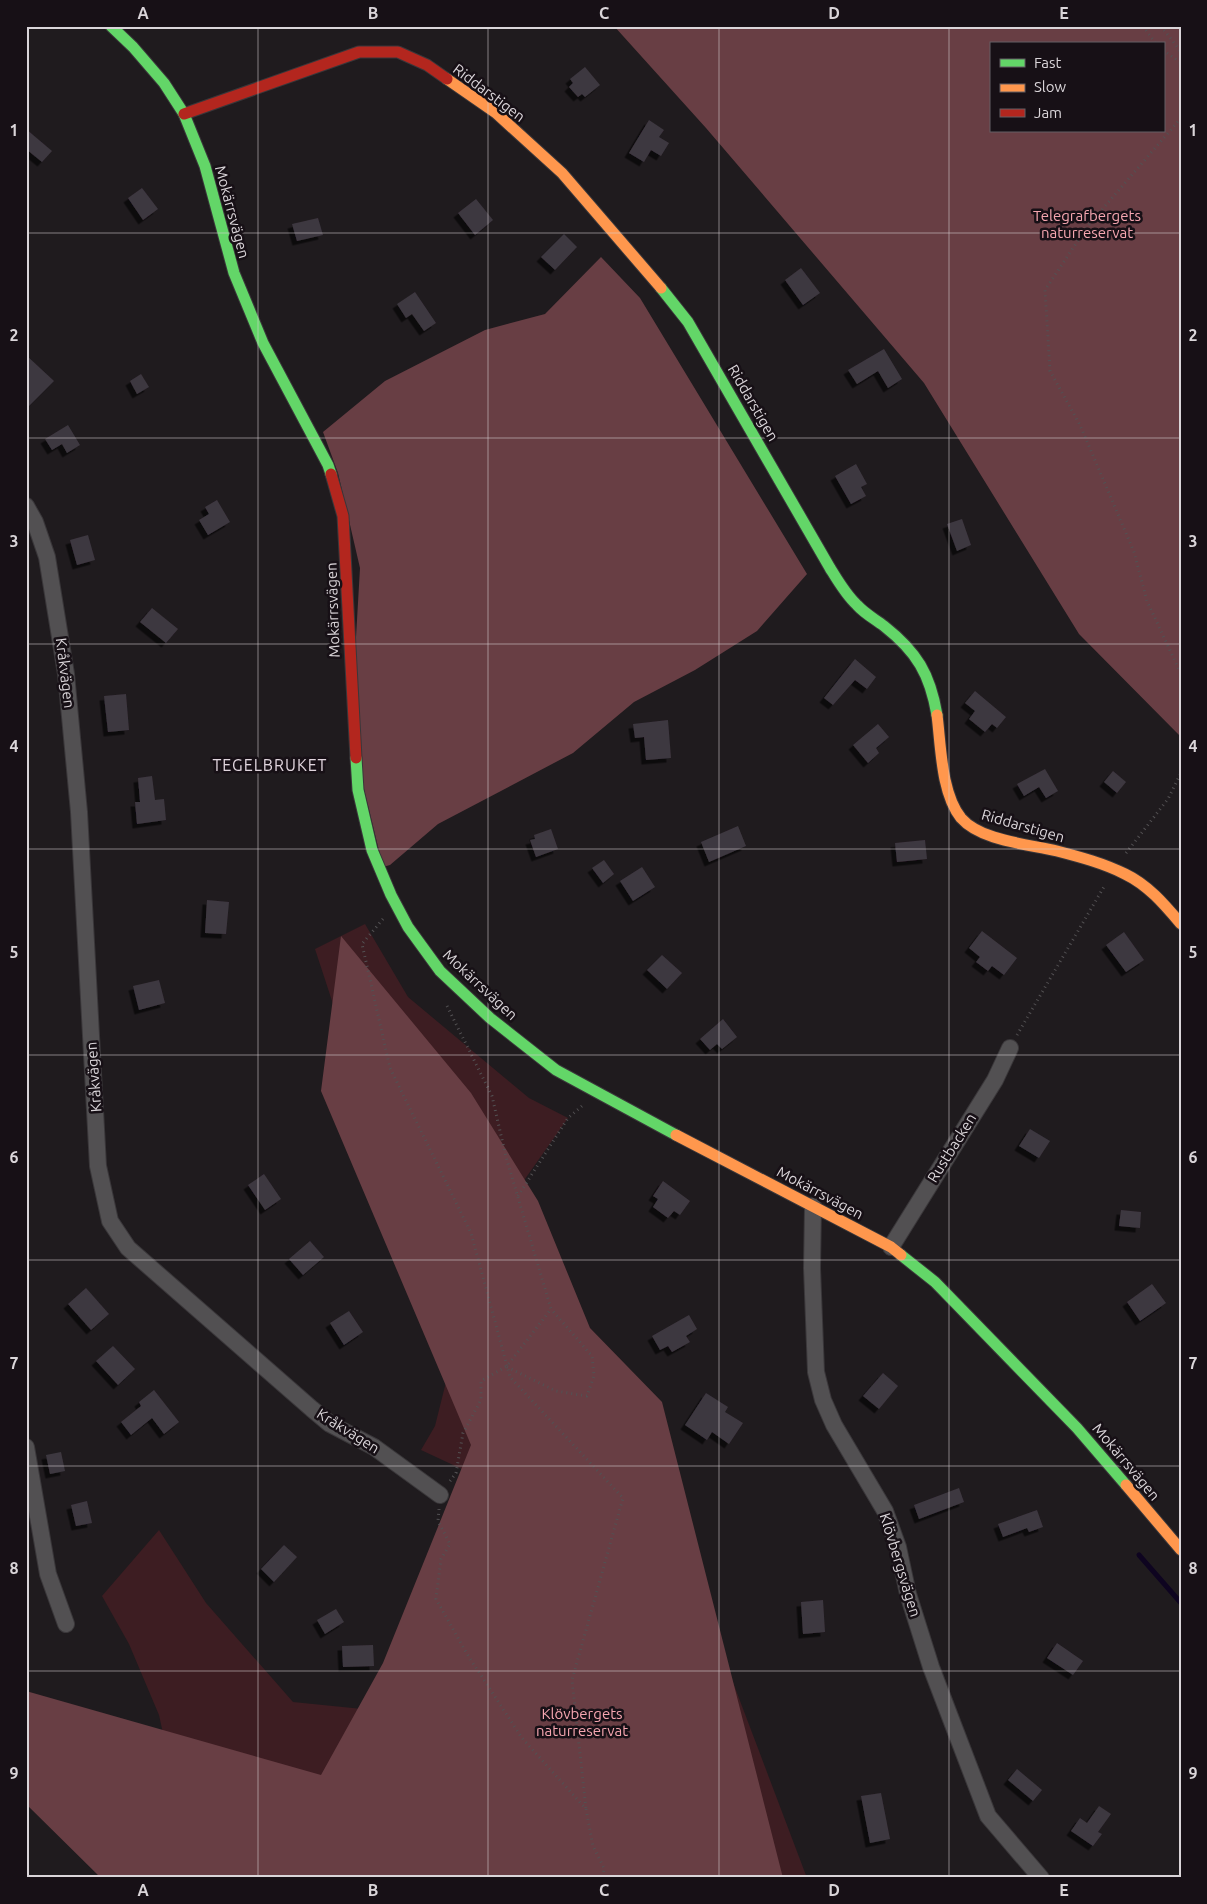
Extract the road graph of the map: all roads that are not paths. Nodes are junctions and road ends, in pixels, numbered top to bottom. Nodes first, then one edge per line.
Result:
1 (111, 26) edge
2 (184, 114) junction
3 (26, 506) edge
4 (1181, 924) edge
5 (1010, 1048) road end
6 (813, 1206) junction
7 (891, 1247) junction
8 (26, 1447) edge
9 (440, 1495) road end
10 (1181, 1550) edge
11 (66, 1624) dead end
12 (1041, 1878) edge

1 - 2 street, Mokärrsvägen
2 - 4 street, Riddarstigen
2 - 6 street, Mokärrsvägen
3 - 9 street, Kråkvägen
5 - 7 street, Rustbacken
6 - 7 street, Mokärrsvägen
6 - 12 street, Klövbergsvägen
7 - 10 street, Mokärrsvägen
8 - 11 street

